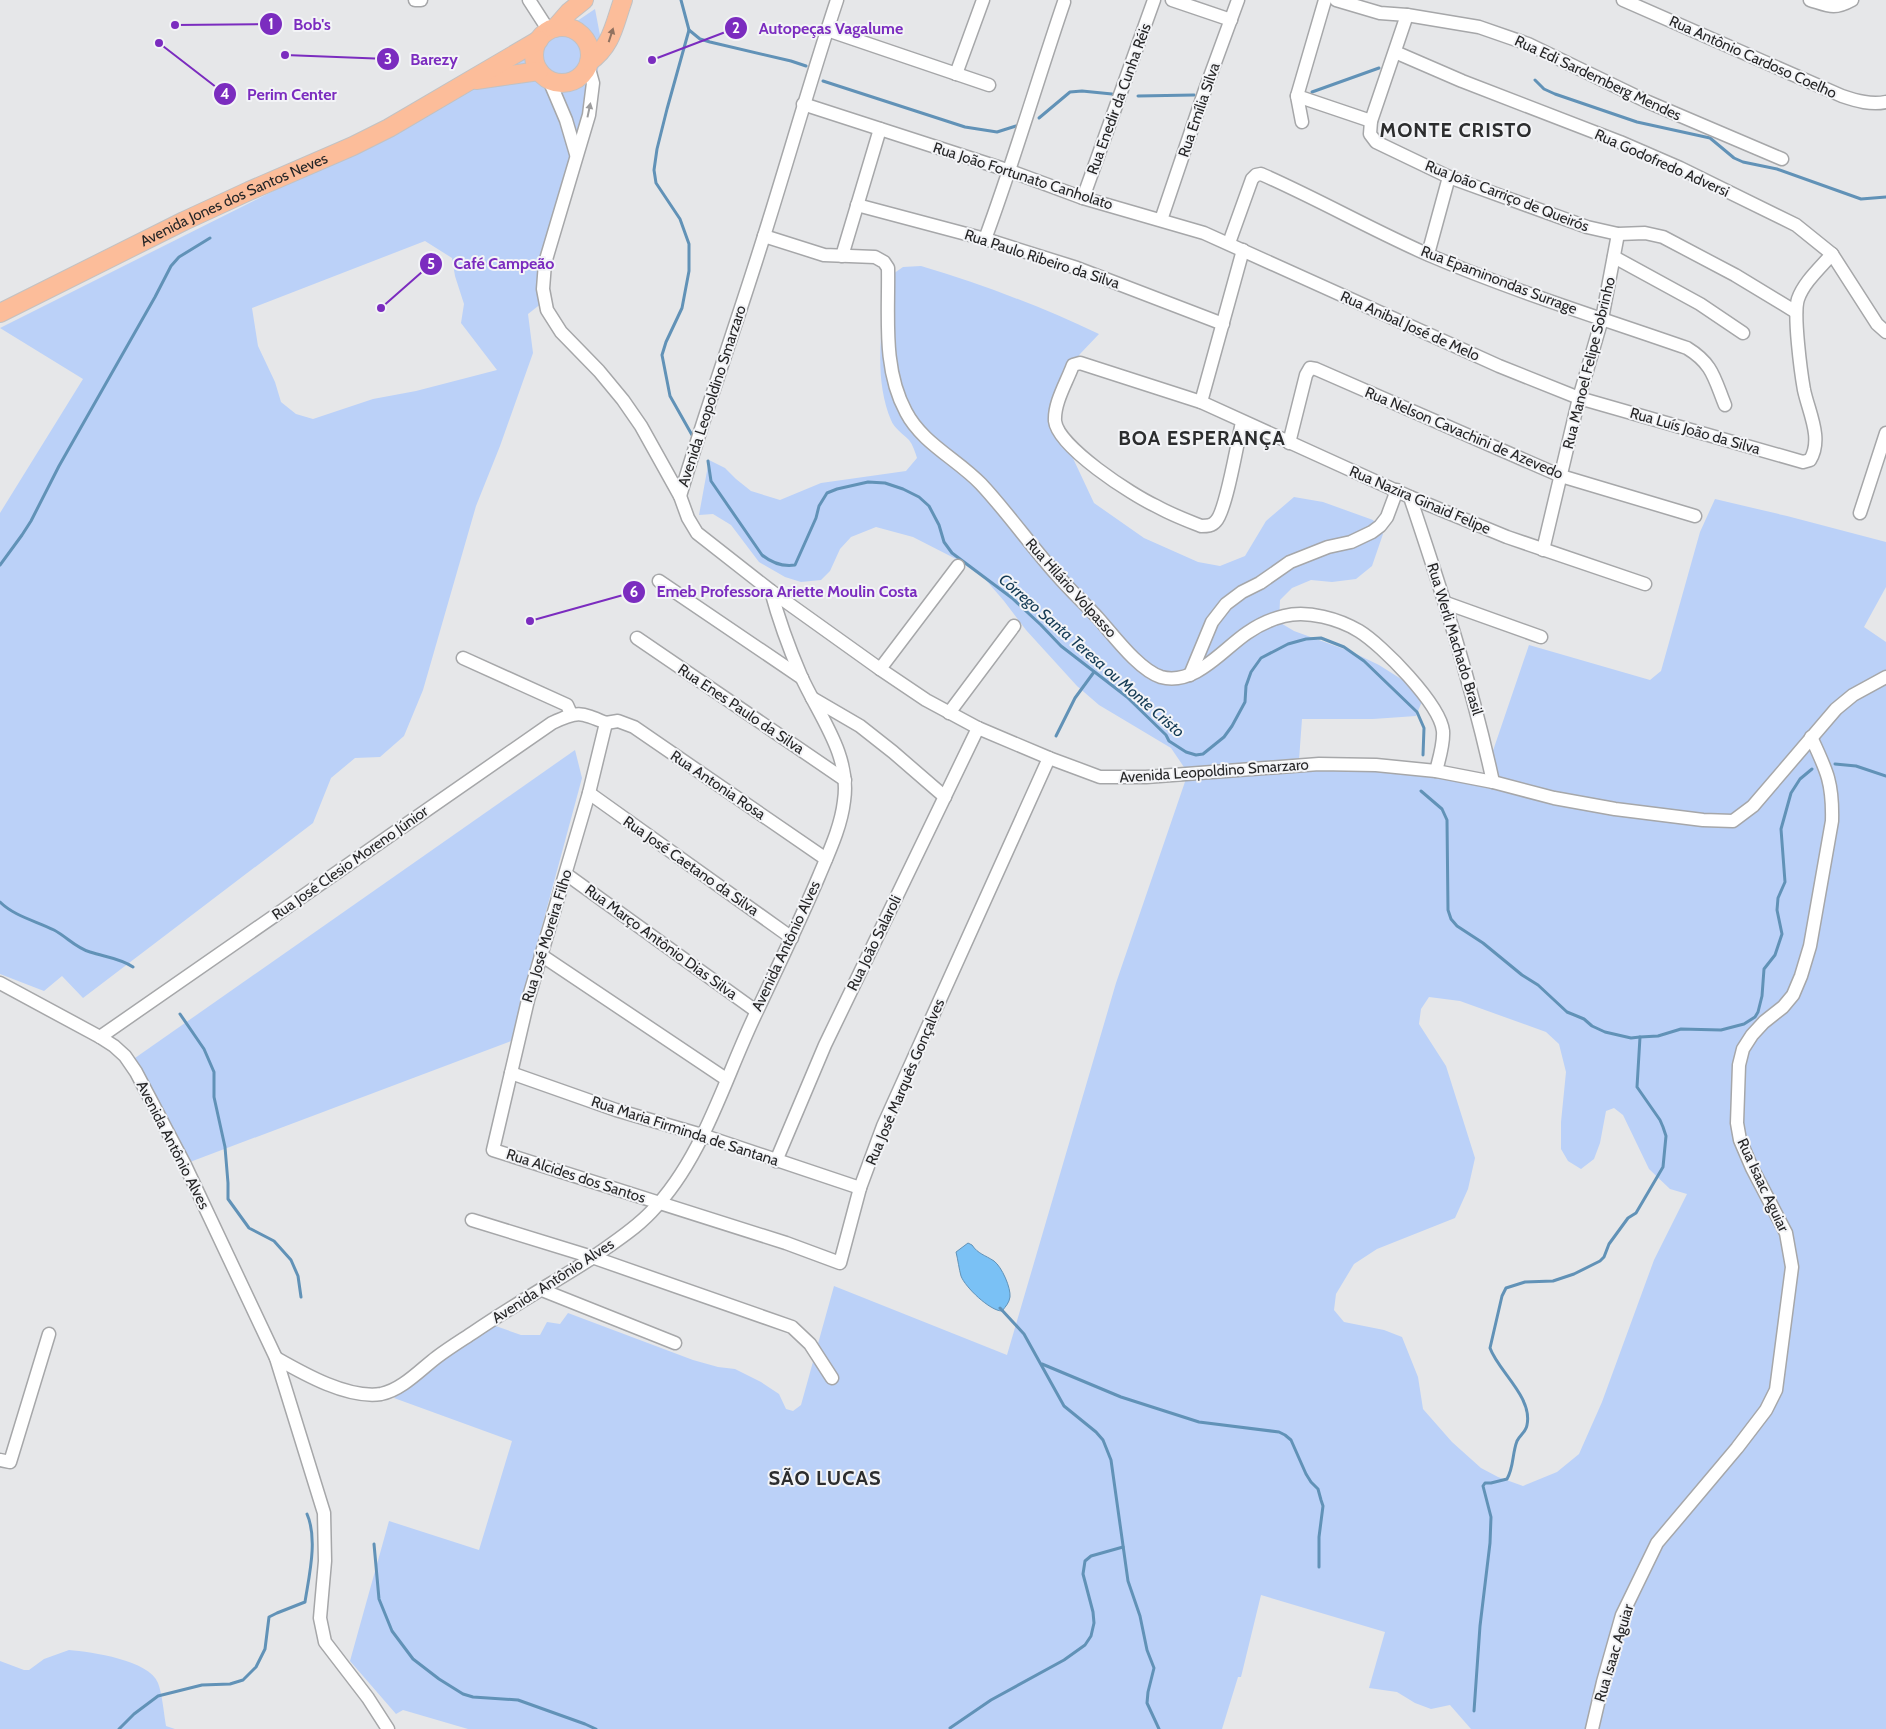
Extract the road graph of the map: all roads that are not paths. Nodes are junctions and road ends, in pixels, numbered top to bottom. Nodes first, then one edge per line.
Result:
1 (529, 0) edge
2 (584, 0) edge
3 (623, 0) edge
4 (837, 0) edge
5 (983, 0) edge
6 (1154, 0) edge
7 (1172, 0) edge
8 (1238, 0) edge
9 (1325, 0) edge
10 (1336, 0) edge
11 (1623, 0) edge
12 (1810, 0) edge
13 (1852, 0) edge
14 (1064, 2) dead end
15 (1407, 15) junction
16 (1231, 20) junction
17 (827, 30) junction
18 (548, 33) junction
19 (1395, 52) junction
20 (588, 64) junction
21 (956, 74) junction
22 (544, 76) junction
23 (466, 82) junction
24 (989, 86) dead end
25 (1297, 96) junction
26 (1886, 102) edge
27 (803, 104) junction
28 (1371, 121) junction
29 (1302, 122) dead end
30 (880, 129) junction
31 (576, 154) junction
32 (1782, 159) dead end
33 (1010, 171) junction
34 (1449, 177) junction
35 (1084, 198) junction
36 (857, 205) junction
37 (1161, 220) junction
38 (1618, 234) junction
39 (764, 236) junction
40 (985, 239) junction
41 (1229, 243) junction
42 (1243, 250) junction
43 (1428, 254) junction
44 (1832, 254) junction
45 (842, 256) junction
46 (1614, 258) junction
47 (1796, 312) junction
48 (0, 313) edge
49 (1602, 318) junction
50 (1223, 324) junction
51 (1886, 332) edge
52 (1743, 333) dead end
53 (1579, 398) junction
54 (1201, 402) junction
55 (1725, 405) dead end
56 (1242, 422) junction
57 (1886, 433) edge
58 (1289, 443) junction
59 (1561, 476) junction
60 (1397, 490) junction
61 (680, 496) junction
62 (1410, 497) junction
63 (1860, 513) dead end
64 (1694, 516) dead end
65 (1543, 550) junction
66 (958, 566) dead end
67 (659, 581) dead end
68 (1645, 584) dead end
69 (771, 591) junction
70 (1446, 603) junction
71 (1014, 626) dead end
72 (1541, 637) dead end
73 (637, 638) dead end
74 (463, 658) dead end
75 (880, 669) junction
76 (1190, 675) junction
77 (1886, 677) edge
78 (802, 678) junction
79 (812, 698) junction
80 (949, 713) junction
81 (571, 714) junction
82 (606, 723) junction
83 (978, 728) junction
84 (1811, 737) junction
85 (1049, 758) junction
86 (1436, 771) junction
87 (845, 780) junction
88 (1493, 782) junction
89 (589, 794) junction
90 (944, 796) junction
91 (826, 859) junction
92 (566, 874) junction
93 (792, 938) junction
94 (541, 955) junction
95 (0, 983) edge
96 (756, 1011) junction
97 (100, 1037) junction
98 (511, 1073) junction
99 (726, 1079) junction
100 (702, 1135) junction
101 (493, 1150) joint
102 (776, 1160) junction
103 (860, 1188) junction
104 (659, 1202) junction
105 (472, 1220) dead end
106 (592, 1258) junction
107 (542, 1290) junction
108 (49, 1334) dead end
109 (675, 1343) dead end
110 (276, 1358) junction
111 (832, 1378) dead end
112 (0, 1460) edge
113 (388, 1729) edge
114 (1592, 1729) edge

1 - 18 street
2 - 18 highway, Avenida Jones dos Santos Neves
20 -> 3 highway, Avenida Jones dos Santos Neves
4 - 17 street, Avenida Leopoldino Smarzaro
5 - 21 street
6 - 35 street, Rua Enedir da Cunha Réis
7 - 16 street
8 - 16 street, Rua Emília Silva
9 - 25 street
10 - 15 street, Rua Edi Sardemberg Mendes
11 - 26 street, Rua Antônio Cardoso Coelho
12 - 13 street
14 - 33 street
15 - 19 street
15 - 32 street, Rua Edi Sardemberg Mendes
16 - 37 street, Rua Emília Silva
17 - 21 street
17 - 27 street, Avenida Leopoldino Smarzaro
18 - 20 highway
18 - 22 highway
18 - 23 highway, Avenida Jones dos Santos Neves
19 - 28 street
19 - 44 street, Rua Godofredo Adversi
20 - 22 highway, Avenida Jones dos Santos Neves
31 -> 20 street
21 - 24 street
22 - 23 highway, Avenida Jones dos Santos Neves
22 - 31 street
23 - 48 highway, Avenida Jones dos Santos Neves
25 - 28 street
25 - 29 street
27 - 30 street, Rua João Fortunato Canholato
27 - 39 street, Avenida Leopoldino Smarzaro
28 - 34 street, Rua João Carriço de Queirós
30 - 33 street, Rua João Fortunato Canholato
30 - 36 street
31 - 61 street
33 - 35 street, Rua João Fortunato Canholato
33 - 40 street
34 - 38 street, Rua João Carriço de Queirós
34 - 43 street
35 - 37 street, Rua João Fortunato Canholato
36 - 40 street, Rua Paulo Ribeiro da Silva
36 - 45 street
37 - 41 street, Rua João Fortunato Canholato
38 - 46 street, Rua Manoel Felipe Sobrinho
38 - 47 street, Rua João Carriço de Queirós
39 - 45 street, Rua Hilário Volpasso
39 - 61 street, Avenida Leopoldino Smarzaro
40 - 50 street, Rua Paulo Ribeiro da Silva
41 - 42 street, Rua João Fortunato Canholato
41 - 43 street, Rua Epaminondas Surrage
42 - 50 street
42 - 53 street, Rua Anibal José de Melo
43 - 49 street, Rua Epaminondas Surrage
44 - 47 street
44 - 51 street, Rua Godofredo Adversi
45 - 76 street, Rua Hilário Volpasso
46 - 49 street, Rua Manoel Felipe Sobrinho
46 - 52 street
47 - 53 street, Rua Luís João da Silva
49 - 53 street, Rua Manoel Felipe Sobrinho
49 - 55 street, Rua Epaminondas Surrage
50 - 54 street
53 - 59 street, Rua Manoel Felipe Sobrinho
54 - 56 street, Rua Nazira Ginaid Felipe
54 - 56 street, Rua Nazira Ginaid Felipe
56 - 58 street, Rua Nazira Ginaid Felipe
57 - 63 street
58 - 59 street, Rua Nelson Cavachini de Azevedo
58 - 60 street, Rua Nazira Ginaid Felipe
59 - 64 street, Rua Nelson Cavachini de Azevedo
59 - 65 street, Rua Manoel Felipe Sobrinho
60 - 62 street, Rua Nazira Ginaid Felipe
60 - 76 street
61 - 69 street, Avenida Leopoldino Smarzaro
62 - 65 street, Rua Nazira Ginaid Felipe
62 - 70 street, Rua Werli Machado Brasil
65 - 68 street, Rua Nazira Ginaid Felipe
66 - 75 street
67 - 78 street
69 - 75 street, Avenida Leopoldino Smarzaro
69 - 78 street, Avenida Antônio Alves
70 - 72 street
70 - 88 street, Rua Werli Machado Brasil
71 - 80 street
73 - 87 street, Rua Enes Paulo da Silva
74 - 81 street
75 - 80 street, Avenida Leopoldino Smarzaro
76 - 86 street, Rua Hilário Volpasso
77 - 84 street, Avenida Leopoldino Smarzaro
78 - 79 street, Avenida Antônio Alves
79 - 87 street, Avenida Antônio Alves
79 - 90 street
80 - 83 street, Avenida Leopoldino Smarzaro
81 - 82 street
81 - 97 street, Rua José Clesio Moreno Júnior
82 - 89 street, Rua José Moreira Filho
82 - 91 street, Rua Antonia Rosa
83 - 85 street, Avenida Leopoldino Smarzaro
83 - 90 street, Rua João Salaroli
84 - 88 street, Avenida Leopoldino Smarzaro
84 - 114 street, Rua Isaac Aguiar
85 - 86 street, Avenida Leopoldino Smarzaro
85 - 103 street, Rua José Marquês Gonçalves
86 - 88 street, Avenida Leopoldino Smarzaro
87 - 91 street, Avenida Antônio Alves
89 - 92 street, Rua José Moreira Filho
89 - 93 street, Rua José Caetano da Silva
90 - 102 street, Rua João Salaroli
91 - 93 street, Avenida Antônio Alves
92 - 94 street, Rua José Moreira Filho
92 - 96 street, Rua Março Antônio Dias Silva
93 - 96 street, Avenida Antônio Alves
94 - 98 street, Rua José Moreira Filho
94 - 99 street
95 - 97 street, Avenida Antônio Alves
96 - 99 street, Avenida Antônio Alves
97 - 110 street, Avenida Antônio Alves
98 - 100 street, Rua Maria Firminda de Santana
98 - 101 street, Rua José Moreira Filho
99 - 100 street, Avenida Antônio Alves
100 - 102 street, Rua Maria Firminda de Santana
100 - 104 street, Avenida Antônio Alves
101 - 104 street, Rua Alcides dos Santos
102 - 103 street, Rua Maria Firminda de Santana
103 - 104 street, Rua José Marquês Gonçalves
104 - 106 street, Avenida Antônio Alves
105 - 106 street
106 - 107 street, Avenida Antônio Alves
106 - 111 street
107 - 109 street
107 - 110 street, Avenida Antônio Alves
108 - 112 street
110 - 113 street

